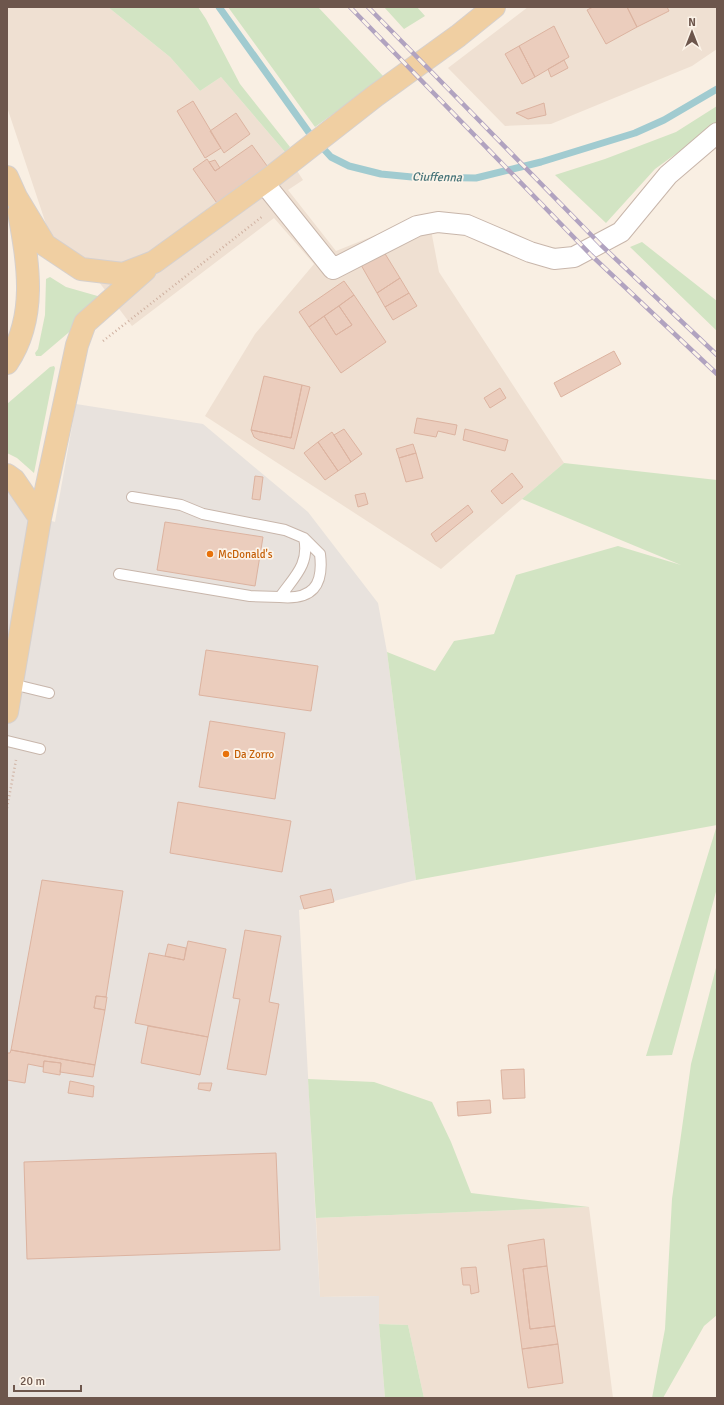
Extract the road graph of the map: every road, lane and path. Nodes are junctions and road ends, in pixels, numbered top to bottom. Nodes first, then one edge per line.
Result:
1 (494, 7) edge
2 (717, 133) edge
3 (7, 177) edge
4 (264, 182) junction
5 (16, 197) junction
6 (281, 202) junction
7 (154, 262) junction
8 (99, 345) dead end
9 (7, 363) edge
10 (7, 475) edge
11 (132, 497) dead end
12 (40, 518) junction
13 (304, 538) junction
14 (119, 574) dead end
15 (280, 597) junction
16 (49, 693) dead end
17 (9, 698) edge
18 (7, 741) edge
19 (18, 744) junction
20 (40, 749) dead end
21 (7, 808) edge

1 - 4 main road
2 - 6 street
3 - 5 main road
4 - 6 street
4 - 7 main road
5 - 7 main road
5 - 9 main road
6 - 8 path
7 - 12 main road
10 - 12 main road
11 - 13 lane
12 - 17 main road
13 - 15 lane
13 - 15 lane
14 - 15 lane
16 - 17 lane
18 - 19 lane
19 - 20 lane
19 - 21 path

